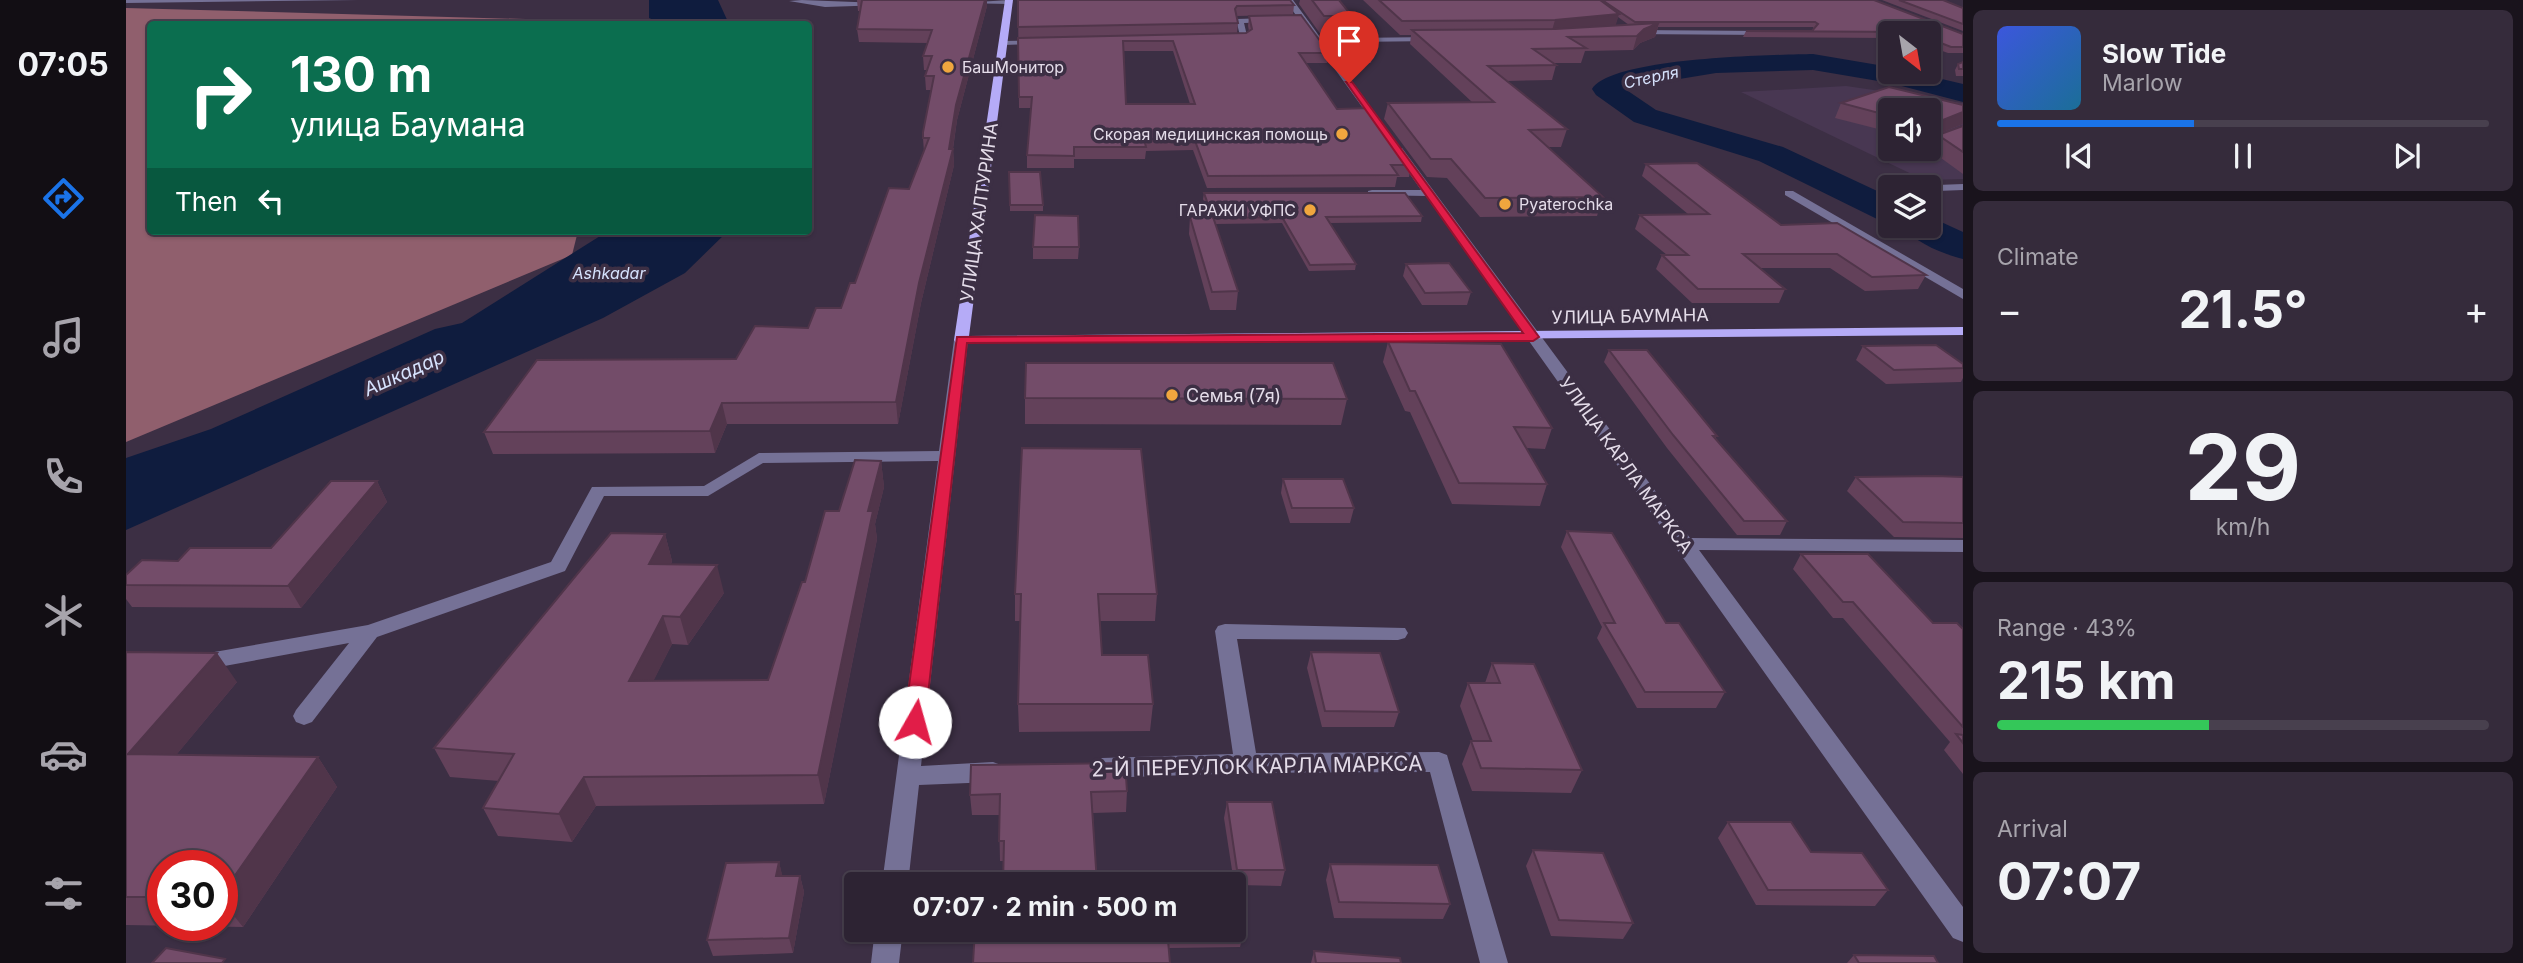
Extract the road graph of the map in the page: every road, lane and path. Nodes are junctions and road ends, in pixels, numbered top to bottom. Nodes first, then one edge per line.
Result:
1 (1289, 0) edge
2 (126, 1) edge
3 (353, 1) edge
4 (793, 1) edge
5 (1009, 1) edge
6 (955, 3) edge
7 (888, 5) edge
8 (1277, 20) edge
9 (1290, 20) edge
10 (1303, 20) junction
11 (1619, 29) edge
12 (1770, 33) edge
13 (1216, 38) edge
14 (1441, 39) edge
15 (1317, 40) junction
16 (1331, 40) edge
17 (1345, 40) edge
18 (1056, 42) edge
19 (1003, 43) junction
20 (1963, 187) edge
21 (1941, 188) edge
22 (1428, 192) junction
23 (1362, 193) edge
24 (1789, 193) dead end
25 (1963, 295) edge
26 (1963, 331) edge
27 (1533, 337) junction
28 (961, 340) junction
29 (947, 456) junction
30 (1683, 544) junction
31 (1963, 546) edge
32 (370, 632) junction
33 (1398, 633) dead end
34 (176, 667) edge
35 (304, 716) dead end
36 (1246, 763) junction
37 (1084, 769) edge
38 (1016, 772) edge
39 (908, 776) junction
40 (896, 872) edge
41 (1963, 929) edge
42 (887, 942) edge
43 (885, 963) edge
44 (1494, 963) edge

1 - 10 street, УЛИЦА КАРЛА МАРКСА
2 - 3 street
4 - 7 street
5 - 6 street
5 - 19 main road, УЛИЦА ХАЛТУРИНА
8 - 13 street
9 - 10 street
10 - 15 street, УЛИЦА КАРЛА МАРКСА
11 - 12 street
14 - 17 street
15 - 16 street
15 - 22 street, УЛИЦА КАРЛА МАРКСА
18 - 19 street
19 - 28 main road, УЛИЦА ХАЛТУРИНА
20 - 21 street
22 - 23 street
22 - 27 street, УЛИЦА КАРЛА МАРКСА
24 - 25 street
26 - 27 main road, УЛИЦА БАУМАНА
27 - 28 main road, УЛИЦА БАУМАНА
27 - 30 street, УЛИЦА КАРЛА МАРКСА
28 - 29 street, УЛИЦА ХАЛТУРИНА
29 - 32 street
29 - 39 street, УЛИЦА ХАЛТУРИНА
30 - 31 street
30 - 41 street, УЛИЦА КАРЛА МАРКСА
32 - 34 street
32 - 35 street
33 - 36 street
36 - 37 street, 2-Й ПЕРЕУЛОК КАРЛА МАРКСА
36 - 44 street, 2-Й ПЕРЕУЛОК КАРЛА МАРКСА
38 - 39 street
39 - 40 street, УЛИЦА ХАЛТУРИНА
42 - 43 street

